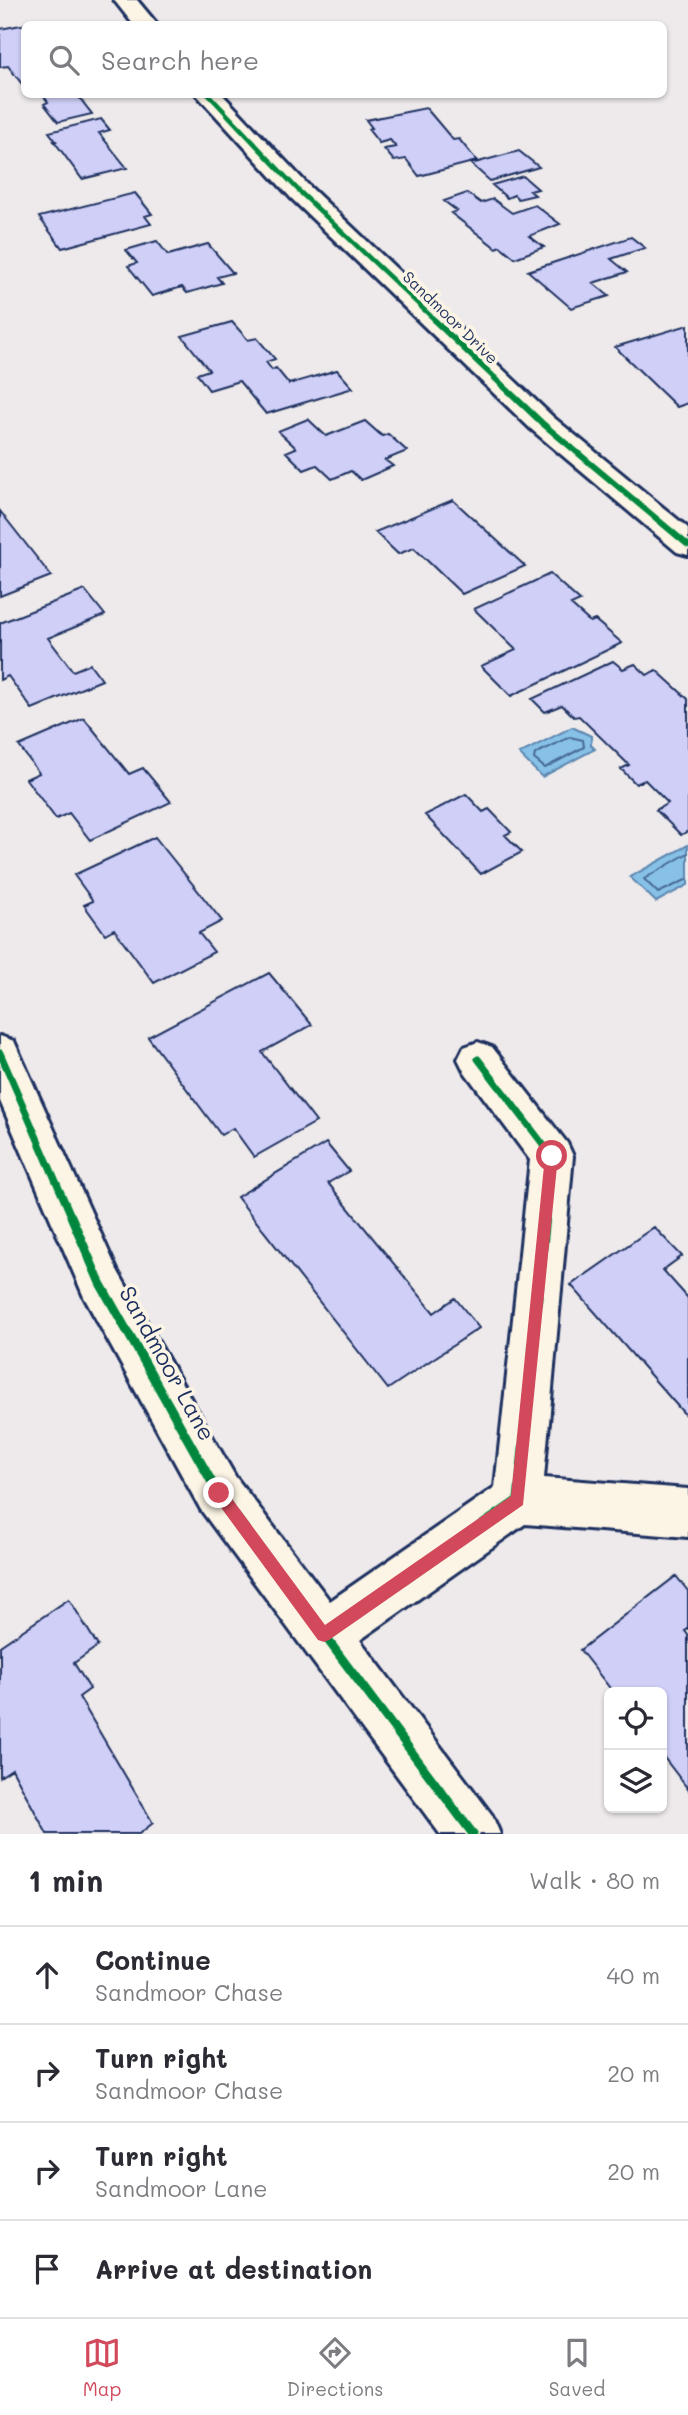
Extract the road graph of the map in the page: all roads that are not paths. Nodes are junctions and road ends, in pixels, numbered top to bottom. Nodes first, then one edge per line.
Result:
1 (125, 0) edge
2 (142, 21) edge
3 (212, 98) edge
4 (688, 545) edge
5 (0, 1053) edge
6 (478, 1059) dead end
7 (15, 1122) edge
8 (518, 1500) junction
9 (688, 1513) edge
10 (324, 1635) junction
11 (473, 1834) edge

1 - 2 street
3 - 4 street, Sandmoor Drive
5 - 7 street, Sandmoor Lane
6 - 8 street
7 - 10 street, Sandmoor Lane
8 - 9 street
8 - 10 street
10 - 11 street, Sandmoor Lane

